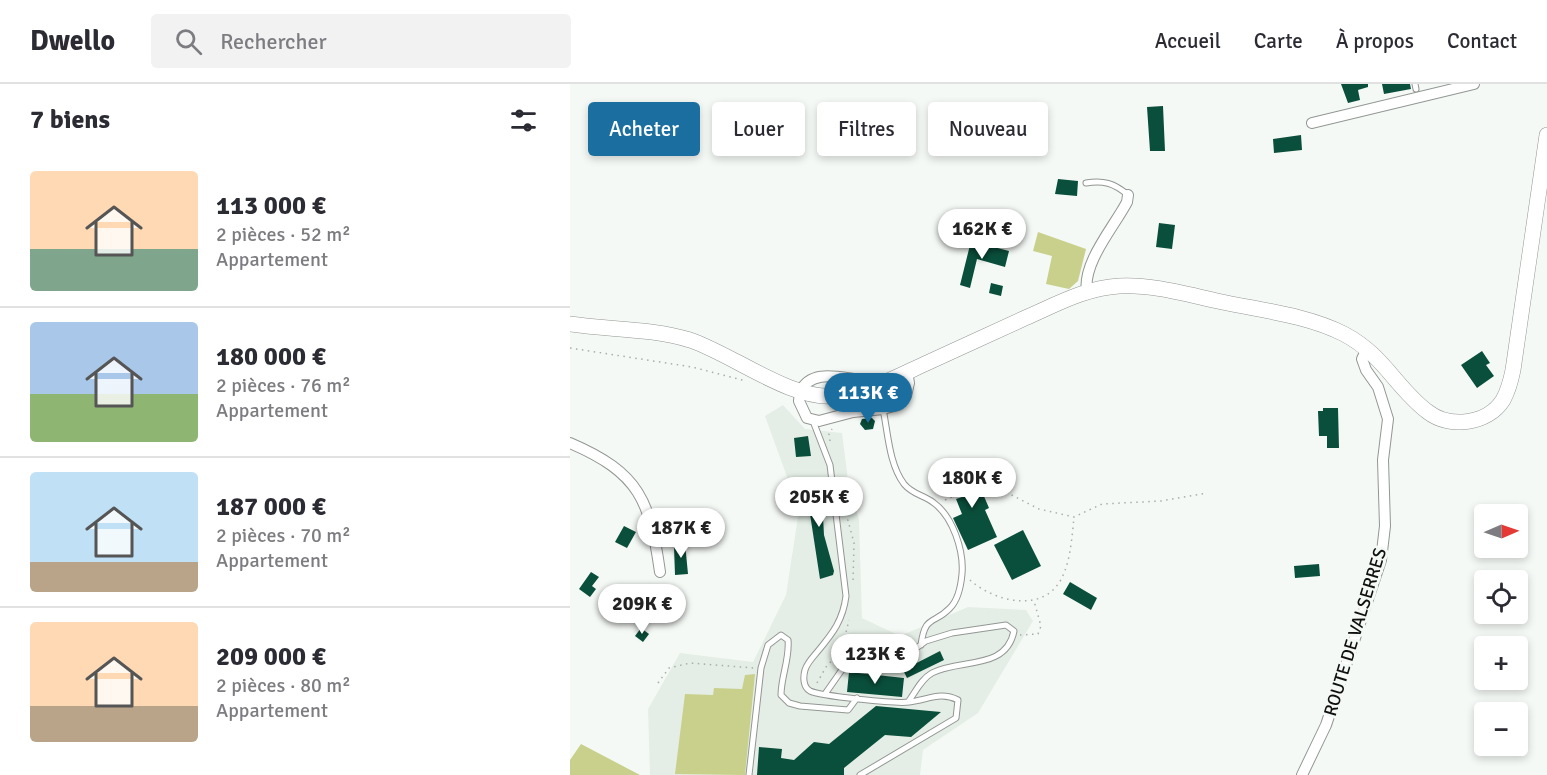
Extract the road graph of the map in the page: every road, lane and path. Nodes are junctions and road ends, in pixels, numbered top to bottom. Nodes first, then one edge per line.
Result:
1 (1474, 84) edge
2 (1312, 123) dead end
3 (1547, 135) edge
4 (1545, 161) edge
5 (1086, 183) dead end
6 (1547, 191) edge
7 (1128, 195) joint
8 (1527, 279) junction
9 (1087, 292) junction
10 (570, 324) edge
11 (570, 348) edge
12 (1367, 348) junction
13 (900, 374) junction
14 (753, 382) dead end
15 (800, 392) junction
16 (883, 409) junction
17 (813, 421) junction
18 (570, 443) edge
19 (1207, 493) dead end
20 (936, 504) junction
21 (1074, 517) junction
22 (660, 572) dead end
23 (962, 573) junction
24 (1034, 601) junction
25 (1014, 635) junction
26 (921, 645) junction
27 (761, 668) junction
28 (658, 683) dead end
29 (825, 694) junction
30 (857, 698) junction
31 (908, 702) junction
32 (749, 775) edge
33 (860, 775) edge
34 (1302, 775) edge

1 - 2 street
3 - 4 street
4 - 8 street
5 - 7 lane
6 - 8 street
7 - 9 street
8 - 12 street
9 - 12 street
9 - 13 street
10 - 15 street
11 - 14 path
12 - 34 street, ROUTE DE VALSERRES
13 - 15 street
13 - 16 street
15 - 17 street
16 - 17 street
16 - 20 lane
17 - 29 lane
18 - 22 street
19 - 21 path
20 - 21 path
20 - 23 lane
21 - 24 path
23 - 24 path
23 - 26 lane
24 - 25 path
25 - 26 lane
25 - 31 lane
26 - 29 lane
27 - 28 path
27 - 30 lane
27 - 32 lane
29 - 30 lane
30 - 31 lane
31 - 33 lane

